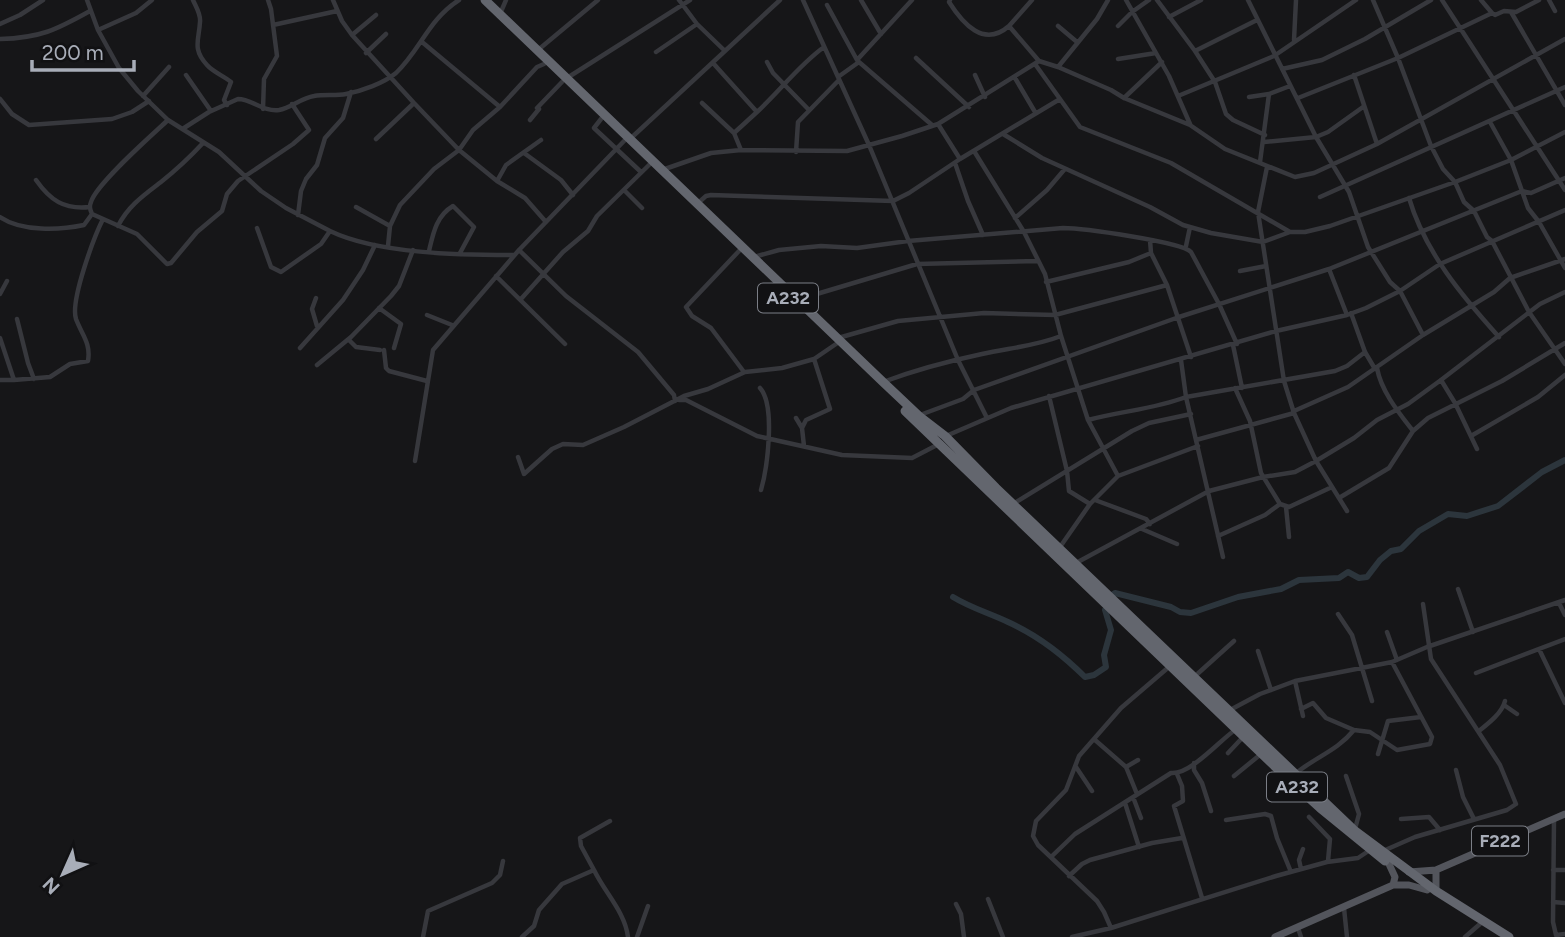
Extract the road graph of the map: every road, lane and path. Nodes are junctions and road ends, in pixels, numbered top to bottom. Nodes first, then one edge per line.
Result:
1 (43, 0) edge
2 (87, 0) edge
3 (152, 0) edge
4 (193, 0) edge
5 (268, 0) edge
6 (332, 0) edge
7 (459, 0) edge
8 (478, 0) edge
9 (485, 0) edge
10 (506, 0) edge
11 (679, 0) edge
12 (690, 0) edge
13 (780, 0) edge
14 (803, 0) edge
15 (861, 0) edge
16 (912, 0) edge
17 (950, 0) edge
18 (1032, 0) edge
19 (1108, 0) edge
20 (1126, 0) edge
21 (1149, 0) edge
22 (1157, 0) edge
23 (1200, 0) edge
24 (1248, 0) edge
25 (1296, 0) edge
26 (1356, 0) edge
27 (1373, 0) edge
28 (1431, 0) edge
29 (1442, 0) edge
30 (1481, 0) edge
31 (1539, 0) edge
32 (1549, 0) edge
33 (596, 1) edge
34 (683, 5) junction
35 (827, 5) dead end
36 (90, 11) junction
37 (337, 11) junction
38 (1510, 11) junction
39 (1555, 11) dead end
40 (1132, 12) junction
41 (1492, 13) junction
42 (500, 14) junction
43 (376, 15) dead end
44 (1170, 17) junction
45 (1257, 20) junction
46 (0, 24) edge
47 (697, 24) junction
48 (273, 25) junction
49 (1009, 26) junction
50 (1058, 26) dead end
51 (1118, 26) dead end
52 (1385, 28) junction
53 (1462, 28) junction
54 (99, 30) junction
55 (386, 34) dead end
56 (881, 34) junction
57 (352, 35) junction
58 (0, 38) edge
59 (1565, 39) edge
60 (1294, 41) junction
61 (422, 42) junction
62 (1077, 42) junction
63 (824, 47) junction
64 (537, 51) junction
65 (725, 51) junction
66 (1195, 51) junction
67 (656, 52) dead end
68 (366, 53) junction
69 (1156, 53) junction
70 (1274, 56) junction
71 (1536, 56) junction
72 (916, 58) dead end
73 (1398, 58) junction
74 (1118, 59) dead end
75 (858, 61) junction
76 (767, 62) dead end
77 (1162, 62) junction
78 (713, 63) junction
79 (1037, 63) junction
80 (544, 64) junction
81 (169, 67) dead end
82 (1058, 67) junction
83 (1282, 69) junction
84 (186, 75) dead end
85 (390, 75) junction
86 (975, 75) dead end
87 (1354, 75) junction
88 (839, 78) junction
89 (1015, 78) junction
90 (565, 80) junction
91 (1494, 80) junction
92 (1214, 82) junction
93 (784, 86) junction
94 (1290, 86) junction
95 (1565, 87) edge
96 (1556, 91) junction
97 (351, 92) junction
98 (1269, 94) junction
99 (143, 96) junction
100 (1178, 96) junction
101 (985, 97) junction
102 (1249, 97) dead end
103 (1124, 98) junction
104 (1298, 98) junction
105 (0, 99) edge
106 (1060, 99) junction
107 (149, 101) junction
108 (414, 103) junction
109 (702, 103) dead end
110 (227, 104) junction
111 (292, 104) junction
112 (1565, 105) edge
113 (500, 107) junction
114 (969, 107) junction
115 (1363, 107) junction
116 (263, 109) junction
117 (809, 110) junction
118 (211, 111) junction
119 (757, 112) junction
120 (1035, 112) junction
121 (1513, 112) junction
122 (601, 119) junction
123 (168, 120) junction
124 (530, 120) dead end
125 (1420, 120) junction
126 (1490, 122) junction
127 (935, 125) junction
128 (1190, 125) junction
129 (184, 128) junction
130 (1565, 131) edge
131 (734, 133) junction
132 (1003, 134) junction
133 (1265, 135) junction
134 (1316, 137) junction
135 (376, 139) dead end
136 (628, 139) junction
137 (541, 140) dead end
138 (1264, 142) junction
139 (203, 143) junction
140 (1377, 144) junction
141 (869, 145) junction
142 (1431, 146) junction
143 (1539, 147) junction
144 (459, 149) junction
145 (617, 149) junction
146 (741, 150) junction
147 (974, 151) junction
148 (796, 152) junction
149 (524, 153) junction
150 (960, 159) junction
151 (1511, 160) junction
152 (1260, 162) junction
153 (955, 163) junction
154 (650, 164) junction
155 (1332, 165) junction
156 (1268, 167) junction
157 (662, 170) junction
158 (1064, 170) junction
159 (641, 172) junction
160 (246, 176) junction
161 (36, 180) dead end
162 (1562, 180) edge
163 (497, 181) junction
164 (1455, 182) junction
165 (1345, 186) junction
166 (624, 190) junction
167 (1565, 190) edge
168 (1522, 191) junction
169 (573, 195) junction
170 (1320, 197) dead end
171 (1409, 198) junction
172 (893, 201) junction
173 (697, 204) junction
174 (90, 207) junction
175 (356, 207) dead end
176 (642, 208) dead end
177 (1565, 210) edge
178 (1474, 211) junction
179 (1258, 212) junction
180 (92, 214) junction
181 (298, 215) junction
182 (1357, 216) junction
183 (0, 217) edge
184 (708, 218) junction
185 (1015, 218) junction
186 (103, 219) junction
187 (546, 222) junction
188 (1539, 222) junction
189 (118, 226) junction
190 (390, 226) junction
191 (1190, 227) junction
192 (257, 228) dead end
193 (330, 231) junction
194 (1290, 232) junction
195 (1024, 233) junction
196 (1422, 233) junction
197 (983, 235) junction
198 (1150, 240) junction
199 (908, 241) junction
200 (1492, 241) junction
201 (1263, 242) junction
202 (375, 244) junction
203 (388, 246) junction
204 (1185, 246) junction
205 (413, 250) junction
206 (519, 250) junction
207 (429, 251) junction
208 (739, 251) junction
209 (460, 253) junction
210 (1151, 253) junction
211 (1372, 253) junction
212 (514, 255) junction
213 (753, 257) junction
214 (1563, 260) edge
215 (1038, 261) junction
216 (917, 264) junction
217 (1440, 264) junction
218 (1266, 266) junction
219 (1565, 268) edge
220 (1329, 269) junction
221 (1241, 271) dead end
222 (544, 272) junction
223 (496, 276) junction
224 (1510, 278) junction
225 (7, 281) dead end
226 (1046, 282) junction
227 (1167, 285) junction
228 (1269, 288) junction
229 (1400, 291) junction
230 (1565, 292) edge
231 (0, 294) edge
232 (316, 298) dead end
233 (521, 299) junction
234 (797, 300) junction
235 (1219, 303) junction
236 (1472, 306) junction
237 (379, 308) junction
238 (1529, 312) junction
239 (1349, 314) junction
240 (427, 315) dead end
241 (1055, 315) junction
242 (942, 317) junction
243 (1178, 317) junction
244 (18, 318) dead end
245 (452, 325) junction
246 (317, 326) junction
247 (1276, 331) junction
248 (1423, 335) junction
249 (1061, 336) junction
250 (1499, 337) junction
251 (0, 338) edge
252 (349, 340) junction
253 (837, 341) junction
254 (1565, 343) edge
255 (565, 344) dead end
256 (1235, 345) junction
257 (300, 348) dead end
258 (394, 348) dead end
259 (1555, 350) junction
260 (847, 351) junction
261 (1365, 352) junction
262 (1068, 357) junction
263 (1191, 357) junction
264 (814, 359) junction
265 (958, 360) junction
266 (1181, 360) junction
267 (1565, 364) edge
268 (317, 365) dead end
269 (1375, 370) junction
270 (745, 372) junction
271 (1565, 374) edge
272 (34, 379) junction
273 (0, 380) edge
274 (14, 380) junction
275 (1441, 380) junction
276 (427, 381) junction
277 (1284, 381) junction
278 (883, 382) junction
279 (760, 388) dead end
280 (1077, 388) junction
281 (1238, 388) junction
282 (974, 390) junction
283 (1049, 396) junction
284 (1186, 397) junction
285 (685, 398) junction
286 (675, 401) junction
287 (1455, 403) junction
288 (1397, 409) junction
289 (1294, 412) junction
290 (1191, 414) junction
291 (919, 416) junction
292 (796, 418) dead end
293 (987, 418) junction
294 (1088, 420) junction
295 (1250, 423) junction
296 (802, 428) junction
297 (1413, 431) junction
298 (1471, 436) junction
299 (768, 438) junction
300 (942, 440) junction
301 (1197, 443) junction
302 (804, 446) junction
303 (1103, 447) junction
304 (1477, 449) dead end
305 (518, 457) dead end
306 (415, 461) dead end
307 (1316, 461) junction
308 (1067, 471) junction
309 (1118, 475) junction
310 (1263, 477) junction
311 (1332, 486) junction
312 (761, 490) dead end
313 (993, 491) junction
314 (1209, 491) junction
315 (1339, 498) junction
316 (1093, 502) junction
317 (1013, 504) junction
318 (1283, 505) junction
319 (1347, 511) dead end
320 (1150, 524) junction
321 (1142, 528) junction
322 (1218, 536) junction
323 (1289, 537) dead end
324 (1177, 544) dead end
325 (1060, 549) junction
326 (1223, 557) dead end
327 (1076, 564) junction
328 (1458, 589) dead end
329 (1098, 592) junction
330 (1562, 601) edge
331 (1423, 604) dead end
332 (1338, 614) dead end
333 (1565, 615) edge
334 (1387, 632) dead end
335 (1473, 632) junction
336 (1565, 639) edge
337 (1234, 642) dead end
338 (1427, 647) junction
339 (1539, 649) junction
340 (1258, 651) dead end
341 (1395, 661) junction
342 (1170, 666) junction
343 (1363, 668) junction
344 (1476, 673) dead end
345 (1194, 678) junction
346 (1295, 681) junction
347 (1271, 690) junction
348 (1203, 692) junction
349 (1372, 701) dead end
350 (1565, 703) edge
351 (1301, 709) junction
352 (1229, 710) junction
353 (1517, 714) dead end
354 (1303, 716) dead end
355 (1421, 717) junction
356 (1236, 729) junction
357 (1354, 730) junction
358 (1479, 731) junction
359 (1244, 736) junction
360 (1382, 738) junction
361 (1095, 740) junction
362 (1228, 753) dead end
363 (1262, 753) junction
364 (1378, 754) dead end
365 (1138, 760) dead end
366 (1194, 764) junction
367 (1076, 767) junction
368 (1126, 767) junction
369 (1456, 770) dead end
370 (1177, 774) junction
371 (1294, 774) junction
372 (1234, 776) dead end
373 (1346, 776) dead end
374 (1092, 791) dead end
375 (1135, 796) junction
376 (1125, 803) junction
377 (1211, 811) dead end
378 (1565, 814) edge
379 (1310, 817) dead end
380 (1141, 818) dead end
381 (1555, 818) junction
382 (1401, 819) dead end
383 (1474, 819) junction
384 (1226, 820) dead end
385 (610, 821) dead end
386 (1354, 830) junction
387 (1440, 830) junction
388 (1183, 838) junction
389 (1139, 847) junction
390 (1303, 849) dead end
391 (1370, 850) junction
392 (1382, 851) junction
393 (1051, 857) junction
394 (503, 861) dead end
395 (1327, 862) junction
396 (1389, 864) junction
397 (1301, 869) junction
398 (594, 870) junction
399 (1436, 870) junction
400 (1553, 870) junction
401 (1565, 870) edge
402 (1291, 872) junction
403 (1409, 872) junction
404 (1069, 876) junction
405 (1393, 885) junction
406 (1432, 891) junction
407 (988, 899) dead end
408 (1202, 899) junction
409 (1553, 902) junction
410 (1565, 903) edge
411 (956, 904) dead end
412 (648, 906) dead end
413 (1344, 907) junction
414 (1480, 923) junction
415 (1111, 928) junction
416 (1298, 928) junction
417 (1094, 934) edge
418 (1565, 934) edge
419 (423, 937) edge
420 (522, 937) edge
421 (628, 937) edge
422 (637, 937) edge
423 (964, 937) edge
424 (1003, 937) edge
425 (1072, 937) edge
426 (1275, 937) edge
427 (1301, 937) edge
428 (1347, 937) edge
429 (1465, 937) edge
430 (1501, 937) edge
431 (1509, 937) edge

1 - 46 street
2 - 36 street
3 - 54 street
4 - 110 street
5 - 48 street
6 - 37 street
7 - 61 street
8 - 80 highway, A232
9 - 42 highway, A232
10 - 42 street
11 - 34 street
12 - 34 street
13 - 65 street
14 - 63 street
15 - 56 street
16 - 56 street
17 - 49 street
18 - 49 street
19 - 62 street
20 - 40 street
21 - 40 street
22 - 44 street
23 - 44 street
24 - 45 street
25 - 60 street
26 - 60 street
27 - 52 street
28 - 52 street
29 - 53 street
30 - 41 street
31 - 38 street
32 - 39 street
33 - 64 street
34 - 47 street
34 - 90 street
35 - 75 street
36 - 54 street
36 - 58 street
37 - 48 street
37 - 57 street
38 - 41 street
38 - 71 street
40 - 51 street
40 - 69 street
41 - 53 street
42 - 64 highway, A232
43 - 57 street
44 - 66 street
45 - 66 street
45 - 70 street
47 - 65 street
47 - 67 street
48 - 116 street
49 - 79 street
50 - 62 street
52 - 73 street
52 - 83 street
53 - 73 street
53 - 91 street
54 - 99 street
55 - 68 street
56 - 75 street
57 - 68 street
59 - 71 street
60 - 70 street
61 - 85 street
61 - 113 street
62 - 82 street
63 - 88 street
63 - 93 street
64 - 90 highway, A232
65 - 78 street
66 - 92 street
68 - 85 street
69 - 74 street
69 - 77 street
70 - 83 street
70 - 92 street
71 - 91 street
71 - 96 street
72 - 114 street
73 - 87 street
73 - 125 street
75 - 88 street
75 - 127 street
76 - 93 street
77 - 100 street
77 - 103 street
78 - 119 street
78 - 136 street
79 - 82 street
79 - 89 street
79 - 106 street
80 - 90 highway, A232
80 - 113 street
81 - 99 street
82 - 103 street
83 - 94 street
84 - 118 street
85 - 97 street
85 - 108 street
86 - 101 street
87 - 104 street
87 - 115 street
88 - 117 street
88 - 141 street
89 - 101 street
89 - 120 street
90 - 122 highway, A232
90 - 124 street
90 - 136 highway, A232
91 - 121 street
91 - 125 street
92 - 100 street
92 - 133 street
93 - 117 street
93 - 119 street
94 - 98 street
94 - 104 street
95 - 96 street
96 - 112 street
96 - 121 street
97 - 111 street
97 - 181 street
98 - 102 street
98 - 133 street
99 - 107 street
100 - 128 street
101 - 114 street
103 - 128 street
104 - 134 street
105 - 107 street
106 - 120 street
106 - 179 street
107 - 123 street
108 - 135 street
108 - 144 street
109 - 131 street
110 - 116 street
110 - 118 street
111 - 116 street
111 - 160 street
113 - 144 street
114 - 127 street
115 - 134 street
115 - 140 street
117 - 148 street
118 - 129 street
119 - 131 street
120 - 132 street
121 - 126 street
121 - 143 street
122 - 136 highway, A232
122 - 145 street
123 - 129 street
123 - 174 street
125 - 140 street
125 - 142 street
126 - 142 street
126 - 151 street
127 - 141 street
127 - 150 street
128 - 152 street
129 - 139 street
130 - 143 street
131 - 146 street
132 - 147 street
132 - 158 street
133 - 138 street
134 - 138 street
134 - 155 street
136 - 145 street
136 - 154 highway, A232
136 - 157 highway, A232
137 - 149 street
138 - 152 street
139 - 160 street
139 - 189 street
140 - 155 street
141 - 148 street
141 - 172 street
142 - 164 street
142 - 165 street
143 - 151 street
143 - 162 street
144 - 163 street
144 - 190 street
145 - 159 street
145 - 169 street
146 - 148 street
146 - 157 street
147 - 150 street
147 - 185 street
149 - 163 street
149 - 169 street
150 - 153 street
151 - 164 street
151 - 168 street
152 - 156 street
153 - 172 street
153 - 197 street
154 - 159 street
154 - 184 highway, A232
155 - 156 street
155 - 165 street
156 - 179 street
157 - 173 highway, A232
158 - 185 street
158 - 191 street
159 - 166 street
160 - 181 street
160 - 189 street
161 - 174 street
162 - 167 street
162 - 168 street
163 - 187 street
164 - 171 street
164 - 178 street
165 - 170 street
165 - 182 street
166 - 176 street
166 - 222 street
168 - 178 street
168 - 188 street
169 - 187 street
171 - 182 street
171 - 196 street
172 - 173 street
172 - 199 street
173 - 184 highway, A232
174 - 180 street
175 - 190 street
177 - 188 street
178 - 196 street
178 - 200 street
179 - 194 street
179 - 201 street
180 - 183 street
180 - 186 street
181 - 193 street
182 - 194 street
182 - 211 street
184 - 208 highway, A232
184 - 213 highway, A232
185 - 195 street
186 - 189 street
186 - 272 street
187 - 206 street
188 - 200 street
188 - 214 street
190 - 203 street
191 - 201 street
191 - 204 street
192 - 193 street
193 - 202 street
194 - 201 street
195 - 197 street
195 - 198 street
195 - 215 street
196 - 211 street
196 - 217 street
197 - 199 street
198 - 204 street
198 - 210 street
199 - 213 street
199 - 216 street
200 - 217 street
200 - 224 street
201 - 218 street
202 - 203 street
202 - 246 street
203 - 205 street
204 - 235 street
205 - 207 street
205 - 237 street
206 - 212 street
206 - 222 street
207 - 209 street
207 - 209 street
208 - 253 highway, A232
208 - 270 street
209 - 212 street
210 - 226 street
210 - 227 street
211 - 220 street
211 - 229 street
212 - 223 street
213 - 234 highway, A232
214 - 219 street
214 - 224 street
215 - 216 street
215 - 226 street
216 - 234 street
216 - 242 street
217 - 229 street
217 - 236 street
218 - 221 street
218 - 228 street
220 - 228 street
220 - 239 street
222 - 233 street
222 - 286 street
223 - 233 street
223 - 245 street
224 - 236 street
224 - 238 street
225 - 231 street
226 - 241 street
227 - 241 street
227 - 243 street
228 - 235 street
228 - 247 street
229 - 239 street
229 - 248 street
230 - 238 street
232 - 246 street
233 - 255 street
234 - 253 highway, A232
235 - 243 street
235 - 256 street
236 - 248 street
236 - 250 street
237 - 252 street
237 - 258 street
238 - 250 street
238 - 259 street
239 - 247 street
239 - 261 street
240 - 245 street
241 - 242 street
241 - 249 street
242 - 253 street
242 - 265 street
243 - 262 street
243 - 263 street
244 - 272 street
245 - 276 street
246 - 257 street
247 - 256 street
247 - 277 street
248 - 269 street
249 - 262 street
249 - 265 street
250 - 275 street
251 - 274 street
252 - 268 street
252 - 276 street
253 - 260 highway, A232
253 - 264 street
254 - 259 street
256 - 263 street
256 - 281 street
259 - 267 street
259 - 287 street
260 - 278 highway, A232
260 - 300 highway, A232
261 - 269 street
261 - 277 street
262 - 280 street
262 - 282 street
263 - 266 street
264 - 270 street
264 - 296 street
265 - 278 street
265 - 282 street
266 - 280 street
266 - 284 street
269 - 288 street
269 - 289 street
270 - 285 street
271 - 298 street
272 - 274 street
273 - 274 street
275 - 287 street
275 - 288 street
276 - 306 street
277 - 281 street
277 - 289 street
278 - 291 highway, A232
279 - 299 street
280 - 283 street
280 - 294 street
281 - 284 street
281 - 295 street
282 - 291 street
282 - 293 street
283 - 293 street
283 - 308 street
284 - 290 street
284 - 294 street
285 - 286 street
285 - 299 street
286 - 305 street
287 - 297 street
287 - 298 street
288 - 297 street
288 - 307 street
289 - 295 street
289 - 307 street
290 - 301 street
290 - 303 street
291 - 300 highway, A232
292 - 296 street
293 - 300 street
294 - 303 street
295 - 301 street
295 - 310 street
296 - 302 street
297 - 315 street
298 - 304 street
299 - 302 street
299 - 312 street
300 - 302 street
300 - 313 highway, A232
301 - 309 street
301 - 314 street
303 - 308 street
303 - 309 street
307 - 310 street
307 - 311 street
308 - 316 street
308 - 317 street
309 - 316 street
310 - 314 street
310 - 318 street
311 - 315 street
311 - 318 street
313 - 317 highway, A232
313 - 329 highway, A232
314 - 320 street
314 - 322 street
315 - 319 street
316 - 320 street
316 - 325 street
317 - 325 highway, A232
318 - 322 street
318 - 323 street
320 - 321 street
321 - 324 street
321 - 327 street
322 - 326 street
325 - 327 highway, A232
327 - 329 highway, A232
328 - 335 street
329 - 342 highway, A232
329 - 345 highway, A232
330 - 333 street
330 - 335 street
331 - 338 street
332 - 343 street
334 - 341 street
335 - 338 street
336 - 339 street
337 - 345 street
338 - 341 street
338 - 358 street
339 - 344 street
339 - 350 street
340 - 347 street
341 - 343 street
341 - 355 street
342 - 348 highway, A232
342 - 361 street
343 - 346 street
343 - 349 street
345 - 348 highway, A232
346 - 347 street
346 - 351 street
347 - 352 street
348 - 352 highway, A232
348 - 356 highway, A232
351 - 354 street
351 - 357 street
352 - 371 highway, A232
353 - 358 street
355 - 360 street
355 - 360 street
356 - 359 highway, A232
356 - 366 street
357 - 360 street
357 - 371 street
358 - 383 street
359 - 362 street
359 - 363 highway, A232
360 - 364 street
361 - 367 street
361 - 368 street
363 - 372 street
363 - 391 highway, A232
365 - 368 street
366 - 370 street
366 - 377 street
367 - 374 street
367 - 393 street
368 - 375 street
369 - 383 street
370 - 375 street
370 - 388 street
371 - 386 highway, A232
373 - 386 street
375 - 376 street
375 - 380 street
376 - 389 street
376 - 393 street
378 - 381 main road, F222
379 - 395 street
381 - 399 main road, F222
381 - 400 street
382 - 387 street
383 - 387 street
384 - 402 street
385 - 398 street
386 - 392 highway, A232
387 - 392 street
388 - 389 street
388 - 408 street
389 - 404 street
390 - 397 street
391 - 395 street
391 - 396 highway, A232
392 - 403 highway, A232
393 - 404 street
394 - 419 street
395 - 397 street
396 - 405 main road
396 - 406 highway, A232
397 - 402 street
398 - 420 street
398 - 421 street
399 - 403 main road, F222
399 - 406 main road
400 - 401 street
400 - 409 street
402 - 408 street
403 - 406 highway, A232
404 - 415 street
405 - 406 main road
405 - 413 main road
406 - 414 highway, A232
406 - 431 highway, A232
407 - 424 street
408 - 415 street
409 - 410 street
409 - 418 street
411 - 423 street
412 - 422 street
413 - 416 main road
413 - 428 street
414 - 429 street
414 - 430 highway, A232
415 - 417 street
416 - 426 main road
416 - 427 street
417 - 425 street

